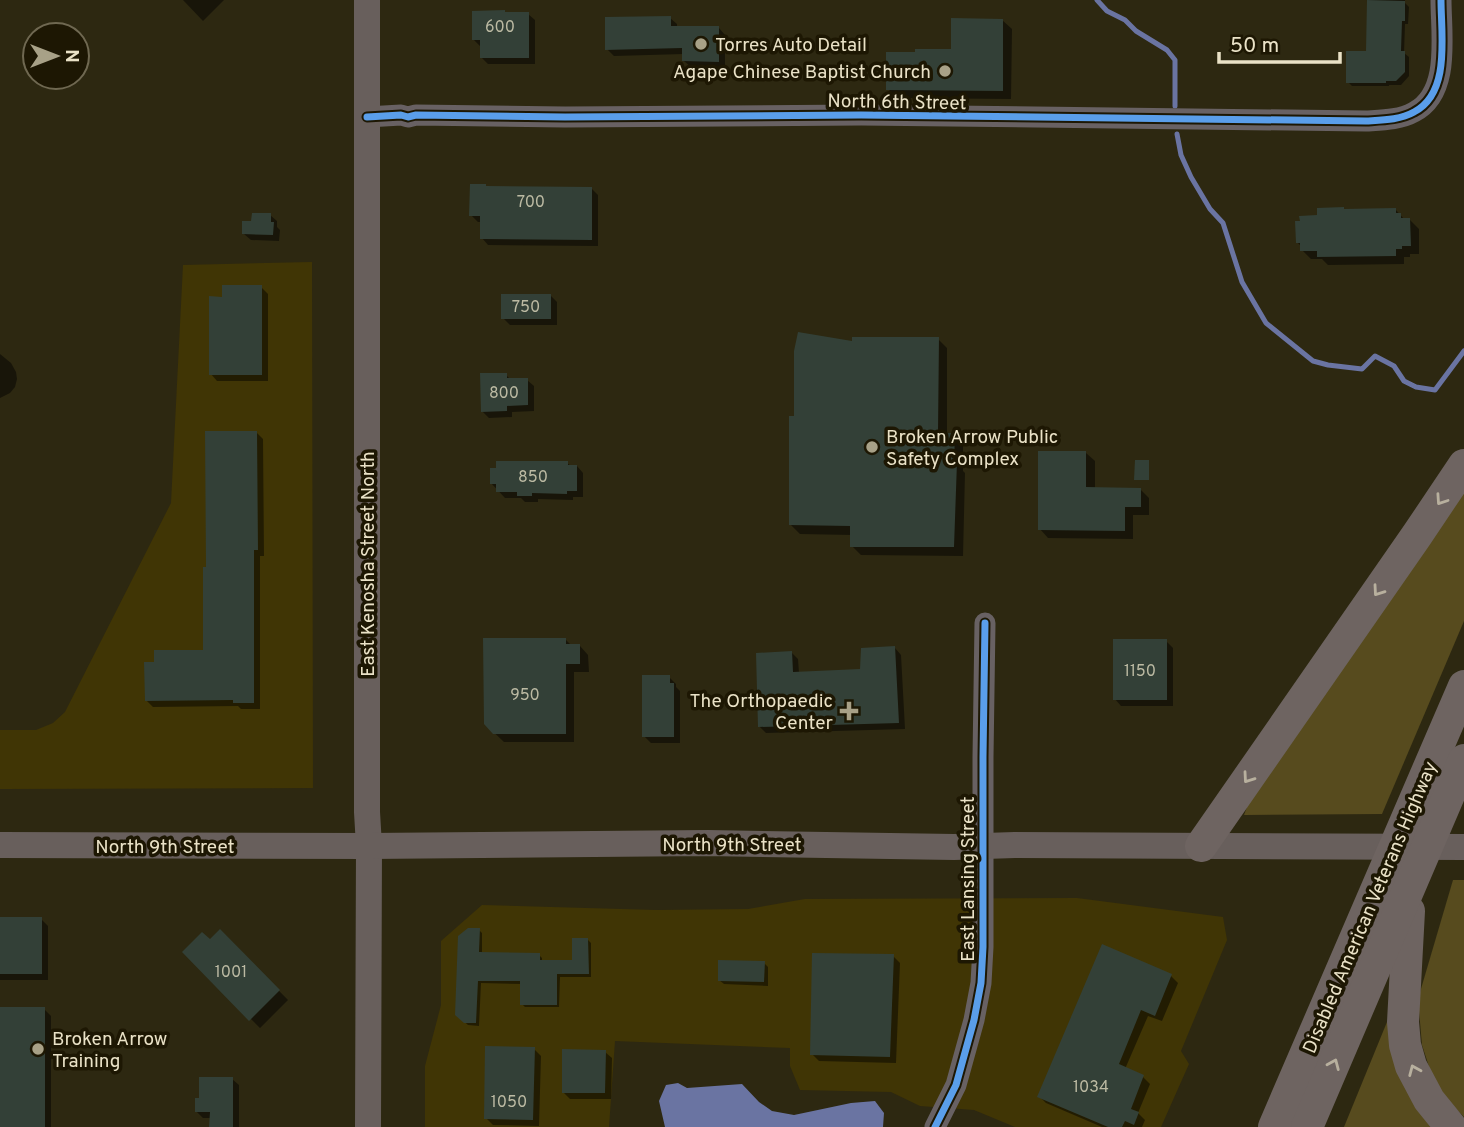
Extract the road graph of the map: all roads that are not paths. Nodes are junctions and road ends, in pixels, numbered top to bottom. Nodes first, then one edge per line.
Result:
1 (367, 0) edge
2 (1441, 0) edge
3 (367, 117) junction
4 (1464, 465) edge
5 (985, 623) dead end
6 (1464, 686) edge
7 (1464, 760) edge
8 (0, 845) edge
9 (369, 846) junction
10 (982, 846) junction
11 (1201, 846) junction
12 (1464, 847) edge
13 (1411, 887) junction
14 (368, 1127) edge
15 (935, 1127) edge
16 (1274, 1127) edge
17 (1307, 1127) edge
18 (1451, 1127) edge

1 - 3 main road, East Kenosha Street North
2 - 3 street, North 6th Street
3 - 9 main road, East Kenosha Street North
4 -> 11 highway
5 - 10 street, East Lansing Street
6 - 16 highway, Disabled American Veterans Highway
7 - 13 highway, Disabled American Veterans Highway
8 - 9 main road, North 9th Street
9 - 10 main road, North 9th Street
9 - 14 main road, East Kenosha Street North
10 - 11 main road, North 9th Street
10 - 15 street, East Lansing Street
11 - 12 main road, North 9th Street
17 -> 13 highway, Disabled American Veterans Highway
18 -> 13 highway

